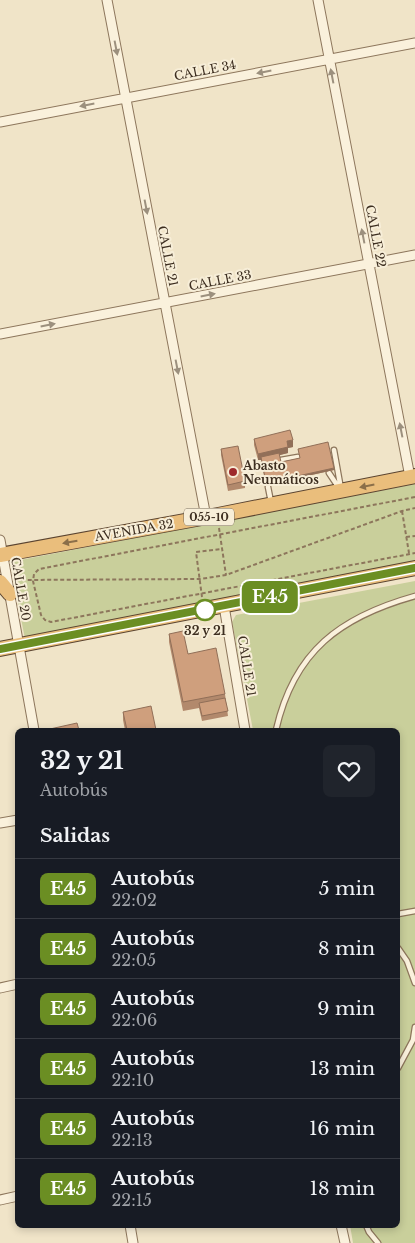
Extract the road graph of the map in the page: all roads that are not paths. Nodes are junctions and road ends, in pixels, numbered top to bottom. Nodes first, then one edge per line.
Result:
1 (107, 0) edge
2 (318, 0) edge
3 (415, 43) edge
4 (329, 59) junction
5 (125, 98) junction
6 (0, 122) edge
7 (415, 255) edge
8 (369, 264) junction
9 (165, 303) junction
10 (0, 334) edge
11 (334, 450) dead end
12 (298, 457) edge
13 (281, 460) edge
14 (329, 473) edge
15 (412, 477) edge
16 (268, 486) edge
17 (341, 491) junction
18 (272, 504) junction
19 (212, 516) junction
20 (4, 550) edge
21 (413, 568) edge
22 (0, 582) edge
23 (10, 594) junction
24 (415, 596) edge
25 (224, 606) junction
26 (18, 646) junction
27 (0, 649) edge
28 (34, 728) edge
29 (245, 728) edge
30 (276, 728) edge
31 (15, 820) edge
32 (0, 823) edge
33 (415, 911) edge
34 (400, 914) edge
35 (400, 951) edge
36 (415, 983) edge
37 (15, 985) edge
38 (0, 988) edge
39 (415, 1027) edge
40 (400, 1064) edge
41 (15, 1197) edge
42 (0, 1200) edge
43 (130, 1228) edge
44 (342, 1228) edge
45 (367, 1228) edge
46 (133, 1243) edge
47 (345, 1243) edge
48 (378, 1243) edge

1 -> 5 street, CALLE 21
2 - 4 street, CALLE 22
3 - 4 street, CALLE 34
4 -> 5 street, CALLE 34
8 -> 4 street, CALLE 22
5 -> 6 street, CALLE 34
5 -> 9 street, CALLE 21
7 - 8 street, CALLE 33
9 -> 8 street, CALLE 33
15 -> 8 street, CALLE 22
10 -> 9 street, CALLE 33
9 -> 19 street, CALLE 21
11 - 17 lane
12 - 13 lane
14 - 17 lane
15 -> 17 highway, AVENIDA 32 / 055-10
16 - 18 lane
17 - 18 highway, AVENIDA 32 / 055-10
18 - 19 highway, AVENIDA 32 / 055-10
19 -> 20 highway, AVENIDA 32 / 055-10
20 - 23 street, CALLE 20
21 - 25 highway
22 - 23 highway
23 - 26 street, CALLE 20
24 - 30 lane
25 - 26 highway
25 - 29 street, CALLE 21
26 - 27 highway
26 - 28 street, CALLE 20
31 - 32 street
33 - 34 lane
35 - 36 lane
37 - 38 street
39 - 40 lane
41 - 42 street
43 - 46 street
44 - 47 street
45 - 48 lane

